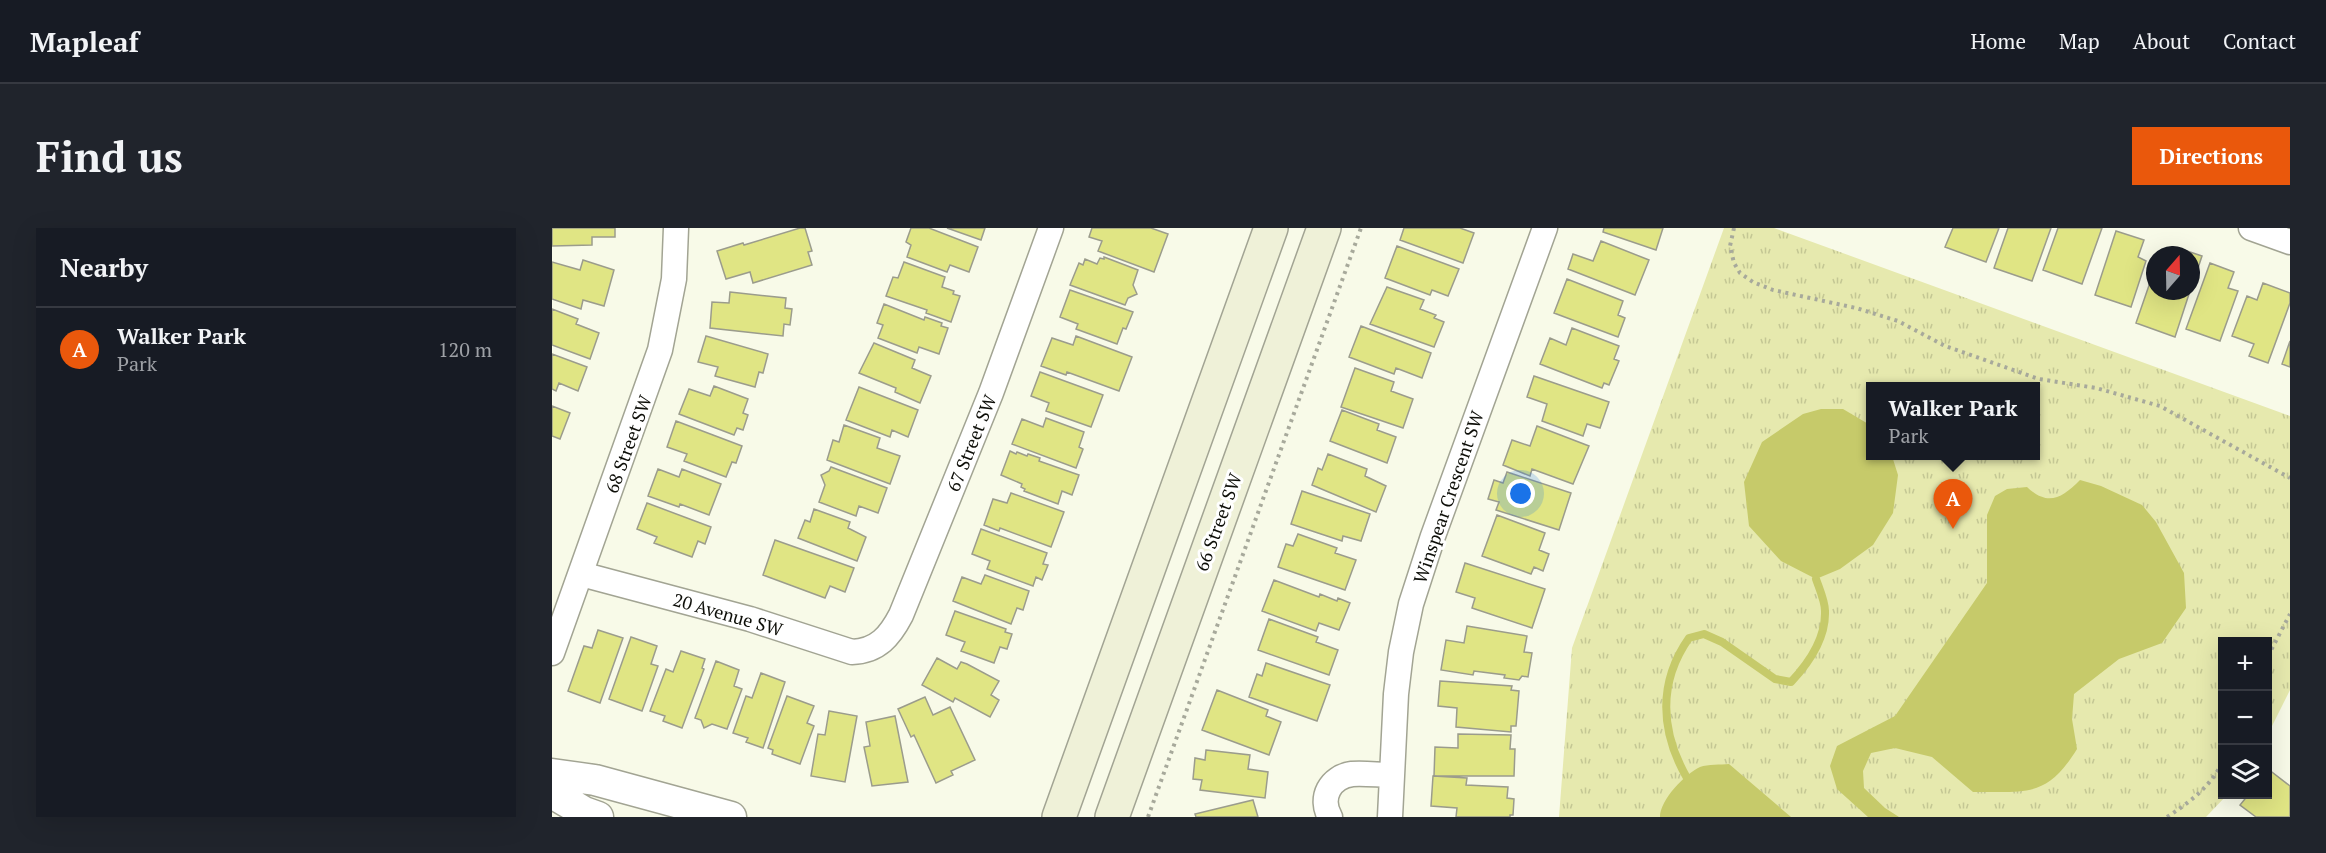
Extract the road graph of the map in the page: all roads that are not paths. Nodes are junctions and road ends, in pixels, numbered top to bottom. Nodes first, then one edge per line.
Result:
1 (676, 228) edge
2 (1051, 228) edge
3 (1271, 228) edge
4 (1324, 228) edge
5 (1545, 228) edge
6 (2251, 228) edge
7 (2290, 242) edge
8 (581, 574) junction
9 (873, 648) joint
10 (552, 653) edge
11 (552, 774) edge
12 (1392, 775) junction
13 (552, 794) edge
14 (598, 817) edge
15 (731, 817) edge
16 (1059, 817) edge
17 (1112, 817) edge
18 (1330, 817) edge
19 (1390, 817) edge

1 - 8 street, 68 Street SW
2 - 9 street, 67 Street SW
3 - 16 main road
4 - 17 main road, 66 Street SW
5 - 12 street, Winspear Crescent SW
6 - 7 street
8 - 9 street, 20 Avenue SW
8 - 10 street, 68 Street SW
11 - 15 street
12 - 18 street
12 - 19 street, Winspear Crescent SW
13 - 14 street

